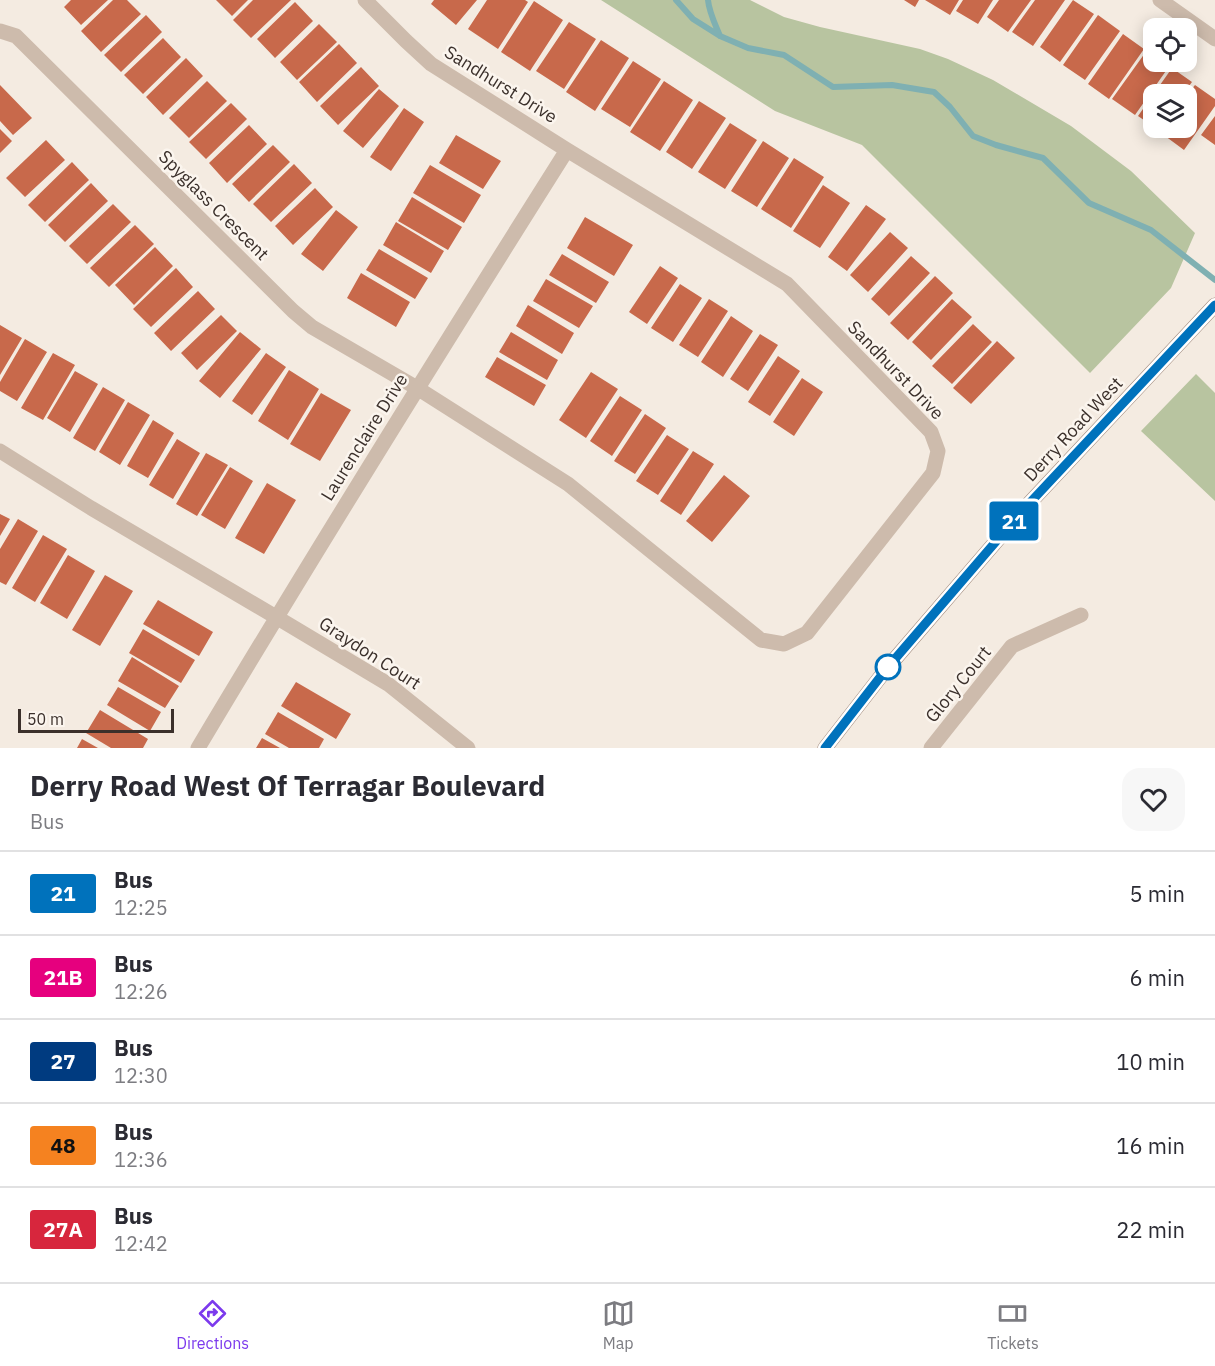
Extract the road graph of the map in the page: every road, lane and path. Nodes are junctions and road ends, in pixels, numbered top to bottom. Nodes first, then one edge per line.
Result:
1 (365, 0) edge
2 (1160, 0) edge
3 (0, 31) edge
4 (1215, 39) edge
5 (567, 150) junction
6 (1215, 305) edge
7 (417, 388) junction
8 (0, 451) edge
9 (1081, 615) dead end
10 (276, 617) junction
11 (198, 748) edge
12 (468, 748) edge
13 (825, 748) edge
14 (931, 748) edge

1 - 5 street, Sandhurst Drive
2 - 4 street
3 - 7 street, Spyglass Crescent
5 - 7 street, Laurenclaire Drive
5 - 7 street, Sandhurst Drive
6 - 13 main road, Derry Road West
7 - 10 street, Laurenclaire Drive
8 - 10 street
9 - 14 street, Glory Court
10 - 11 street, Laurenclaire Drive
10 - 12 street, Graydon Court

